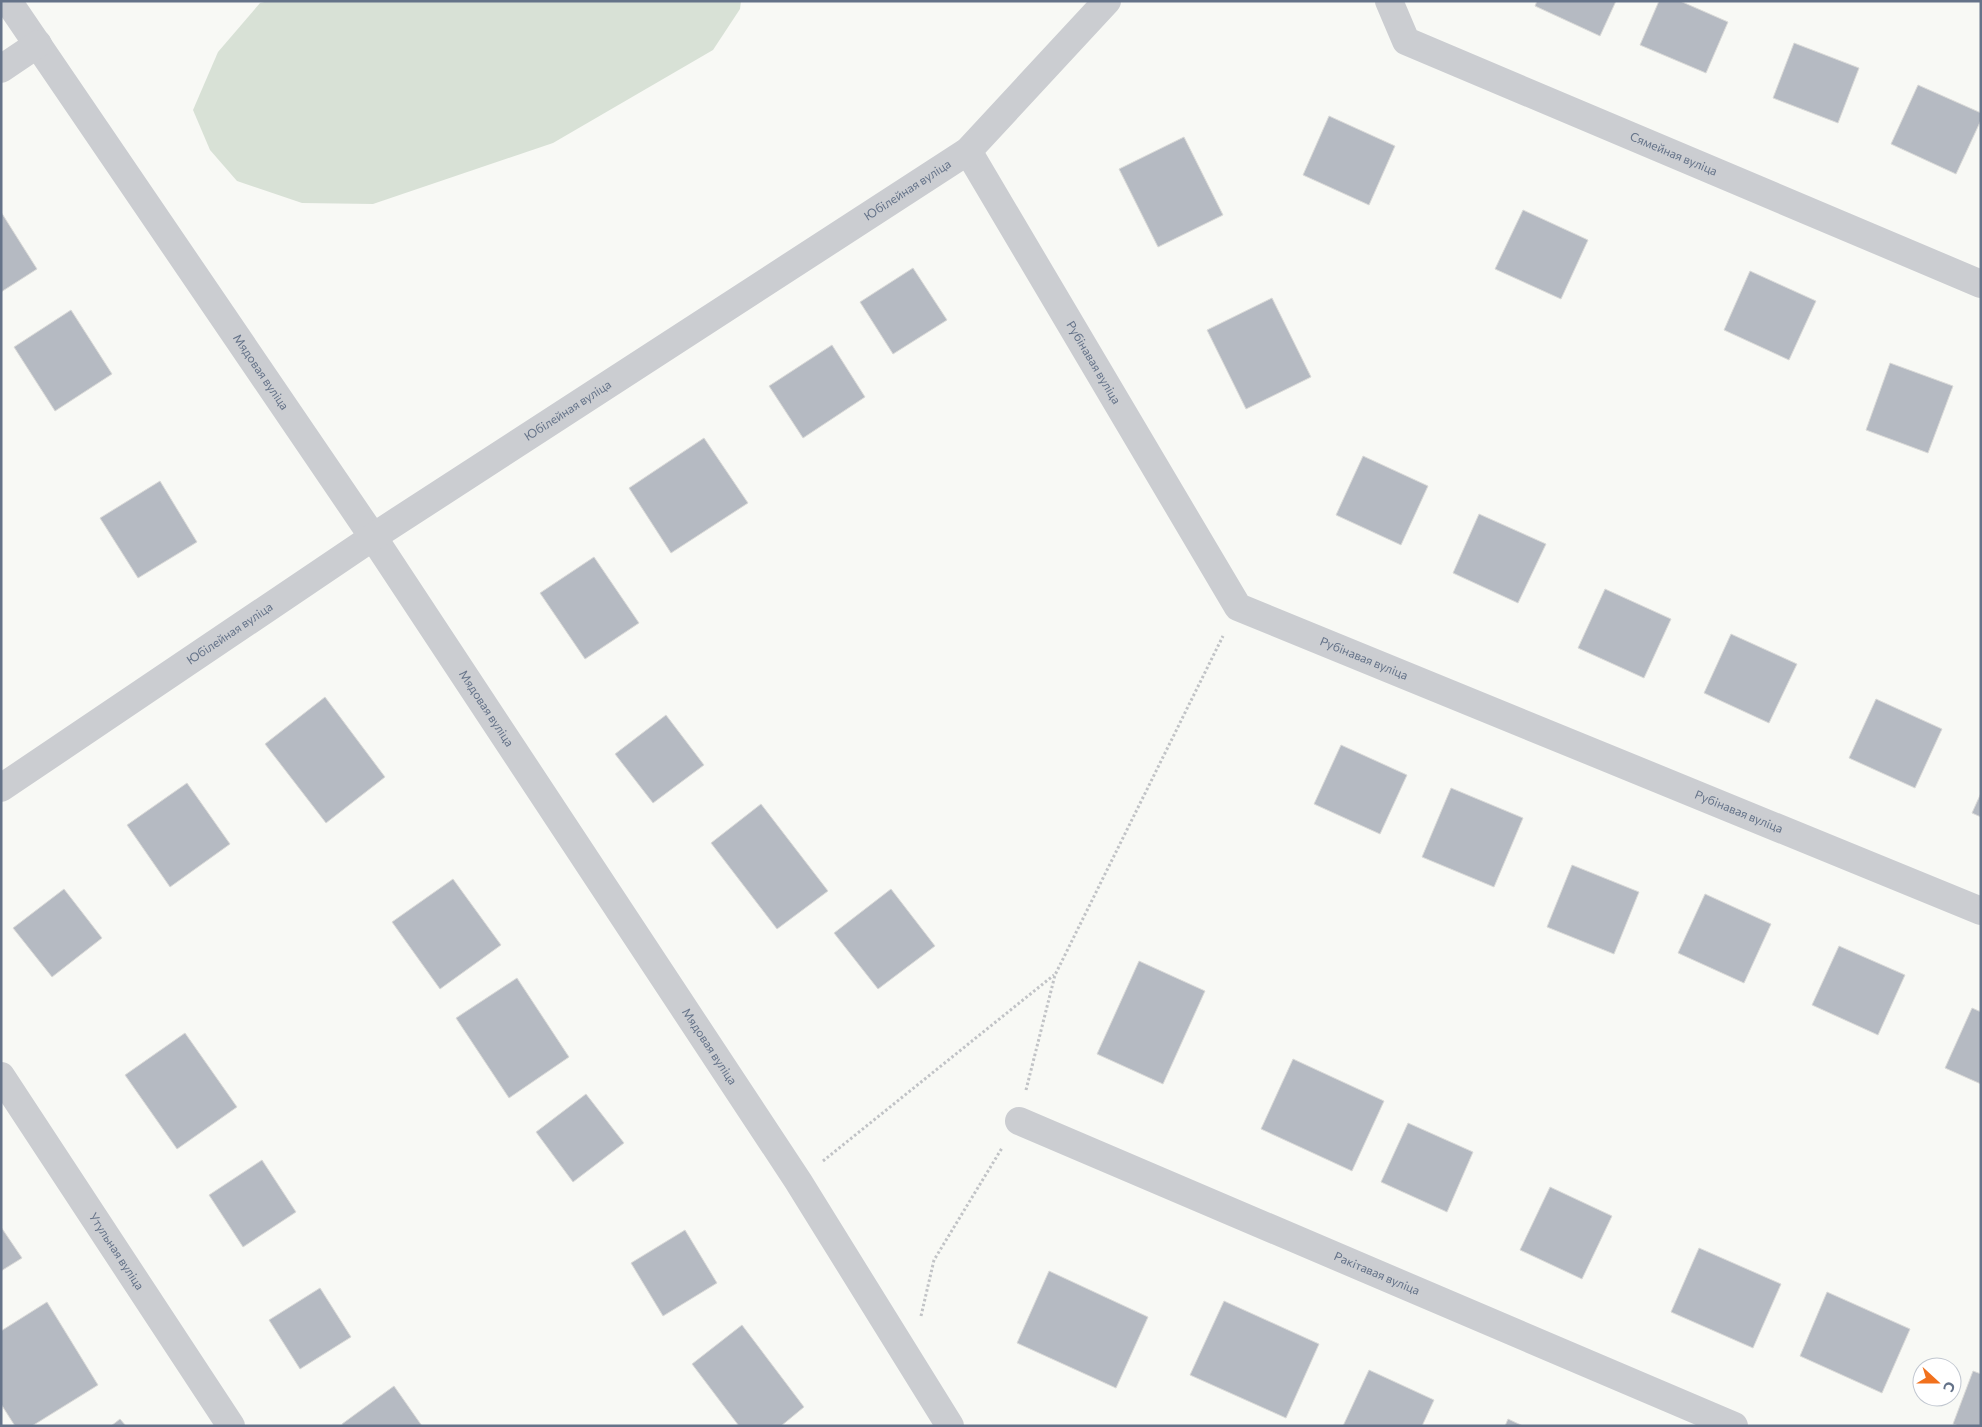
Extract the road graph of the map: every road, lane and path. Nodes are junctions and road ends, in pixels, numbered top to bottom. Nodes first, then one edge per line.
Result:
1 (8, 1) edge
2 (1107, 1) edge
3 (1389, 1) edge
4 (38, 44) junction
5 (1, 69) edge
6 (968, 150) junction
7 (1981, 284) edge
8 (373, 536) junction
9 (1238, 607) junction
10 (1, 788) edge
11 (1981, 911) edge
12 (1055, 975) junction
13 (1, 1076) edge
14 (1018, 1121) junction
15 (798, 1181) junction
16 (910, 1364) junction
17 (231, 1426) edge
18 (950, 1426) edge
19 (1734, 1426) edge

1 - 4 street, Мядовая вуліца
2 - 6 street, Юбілейная вуліца
3 - 7 street, Сямейная вуліца
4 - 5 street
4 - 8 street, Мядовая вуліца
6 - 8 street, Юбілейная вуліца
6 - 9 street, Рубінавая вуліца
8 - 10 street, Юбілейная вуліца
8 - 15 street, Мядовая вуліца
9 - 11 street, Рубінавая вуліца
9 - 12 path
12 - 14 path
12 - 15 path
13 - 17 street, Утульная вуліца
14 - 16 path
14 - 19 street, Ракітавая вуліца
15 - 16 street, Мядовая вуліца
16 - 18 street, Мядовая вуліца

